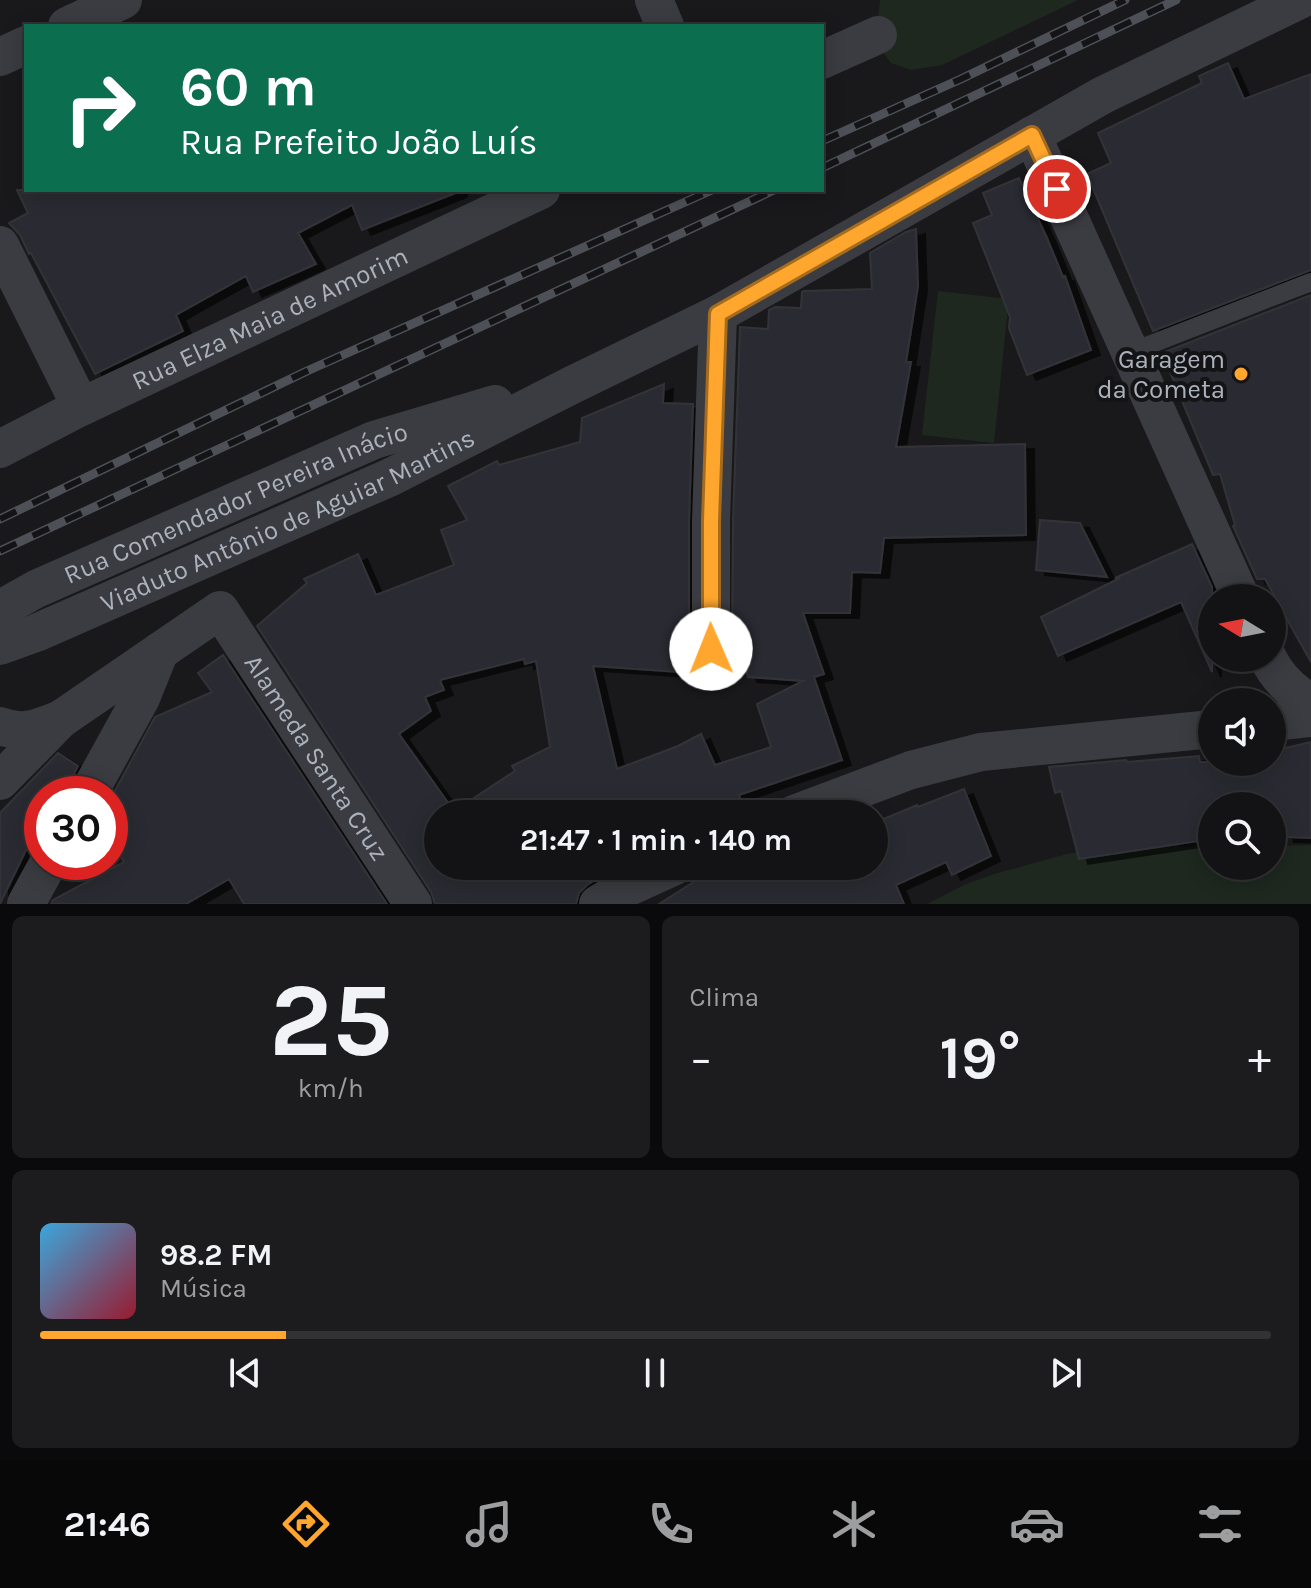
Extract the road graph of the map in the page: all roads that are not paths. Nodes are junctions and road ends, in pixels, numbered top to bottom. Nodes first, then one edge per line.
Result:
1 (123, 0) edge
2 (654, 0) edge
3 (1300, 0) edge
4 (71, 24) edge
5 (664, 24) edge
6 (878, 35) dead end
7 (24, 46) edge
8 (0, 57) edge
9 (824, 59) edge
10 (1032, 135) junction
11 (537, 192) edge
12 (0, 245) edge
13 (1311, 282) edge
14 (718, 314) junction
15 (1131, 352) junction
16 (572, 385) junction
17 (81, 407) junction
18 (0, 449) edge
19 (1235, 584) edge
20 (0, 611) edge
21 (0, 646) edge
22 (711, 649) dead end
23 (160, 651) junction
24 (1277, 672) edge
25 (1311, 703) edge
26 (1311, 718) edge
27 (61, 719) junction
28 (1286, 721) edge
29 (0, 726) edge
30 (1198, 730) edge
31 (98, 776) edge
32 (0, 781) edge
33 (831, 800) edge
34 (644, 880) edge
35 (413, 904) edge
36 (598, 904) edge

1 - 4 street
2 - 5 street
3 - 10 street
6 - 9 street
7 - 8 street
10 - 14 street
10 - 15 street
11 - 17 street, Rua Elza Maia de Amorim
12 - 17 street
13 - 15 lane
14 - 16 street
14 - 22 street
15 - 19 street
16 - 20 street, Rua Comendador Pereira Inácio
16 - 21 street, Viaduto Antônio de Aguiar Martins
17 - 18 street, Rua Elza Maia de Amorim
23 - 27 street
23 - 31 street
23 - 35 street, Alameda Santa Cruz
24 - 25 street
26 - 28 street
27 - 29 street
27 - 32 street
30 - 33 street
34 - 36 street

